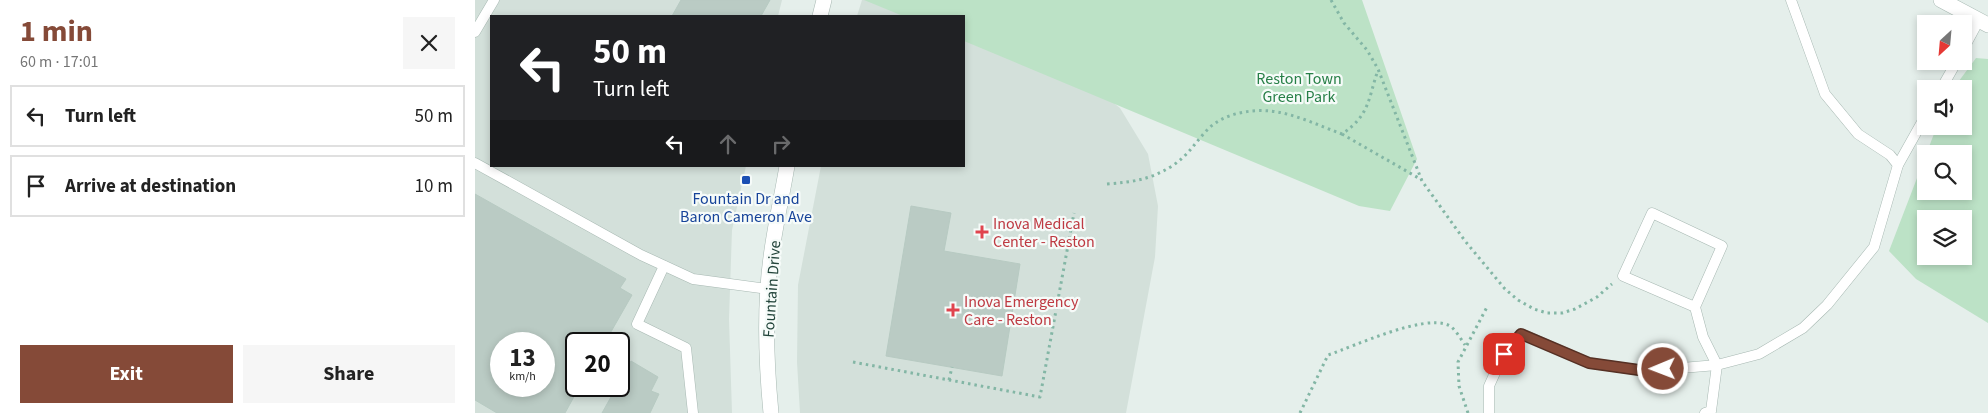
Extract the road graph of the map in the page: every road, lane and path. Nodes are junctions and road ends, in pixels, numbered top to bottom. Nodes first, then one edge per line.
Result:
1 (494, 0) edge
2 (824, 0) edge
3 (1331, 0) edge
4 (1791, 0) edge
5 (1941, 0) edge
6 (820, 15) edge
7 (1984, 22) edge
8 (475, 32) edge
9 (1973, 36) edge
10 (1378, 70) junction
11 (1917, 131) edge
12 (1342, 134) junction
13 (475, 163) edge
14 (1898, 165) junction
15 (787, 167) edge
16 (1422, 180) junction
17 (1107, 184) dead end
18 (1074, 213) dead end
19 (664, 266) junction
20 (1623, 276) junction
21 (768, 289) junction
22 (1695, 306) junction
23 (1487, 307) dead end
24 (1465, 345) junction
25 (853, 362) dead end
26 (1717, 365) junction
27 (952, 368) dead end
28 (949, 380) junction
29 (693, 413) edge
30 (771, 413) edge
31 (1300, 413) edge
32 (1469, 413) edge
33 (1489, 413) edge
34 (1705, 413) edge

1 - 8 lane
2 - 6 street
3 - 10 path
4 - 14 lane
5 - 7 street
7 - 9 lane
10 - 12 path
10 - 16 path
11 - 14 lane
12 - 16 path
12 - 17 path
13 - 19 lane
14 - 26 lane
15 - 21 street, Fountain Drive
16 - 20 path
18 - 28 path
19 - 21 lane
19 - 29 lane
20 - 22 lane
20 - 22 lane
21 - 30 street, Fountain Drive
22 - 26 lane
23 - 24 path
24 - 31 path
24 - 32 path
25 - 28 path
26 - 33 lane
26 - 34 lane
27 - 28 path

